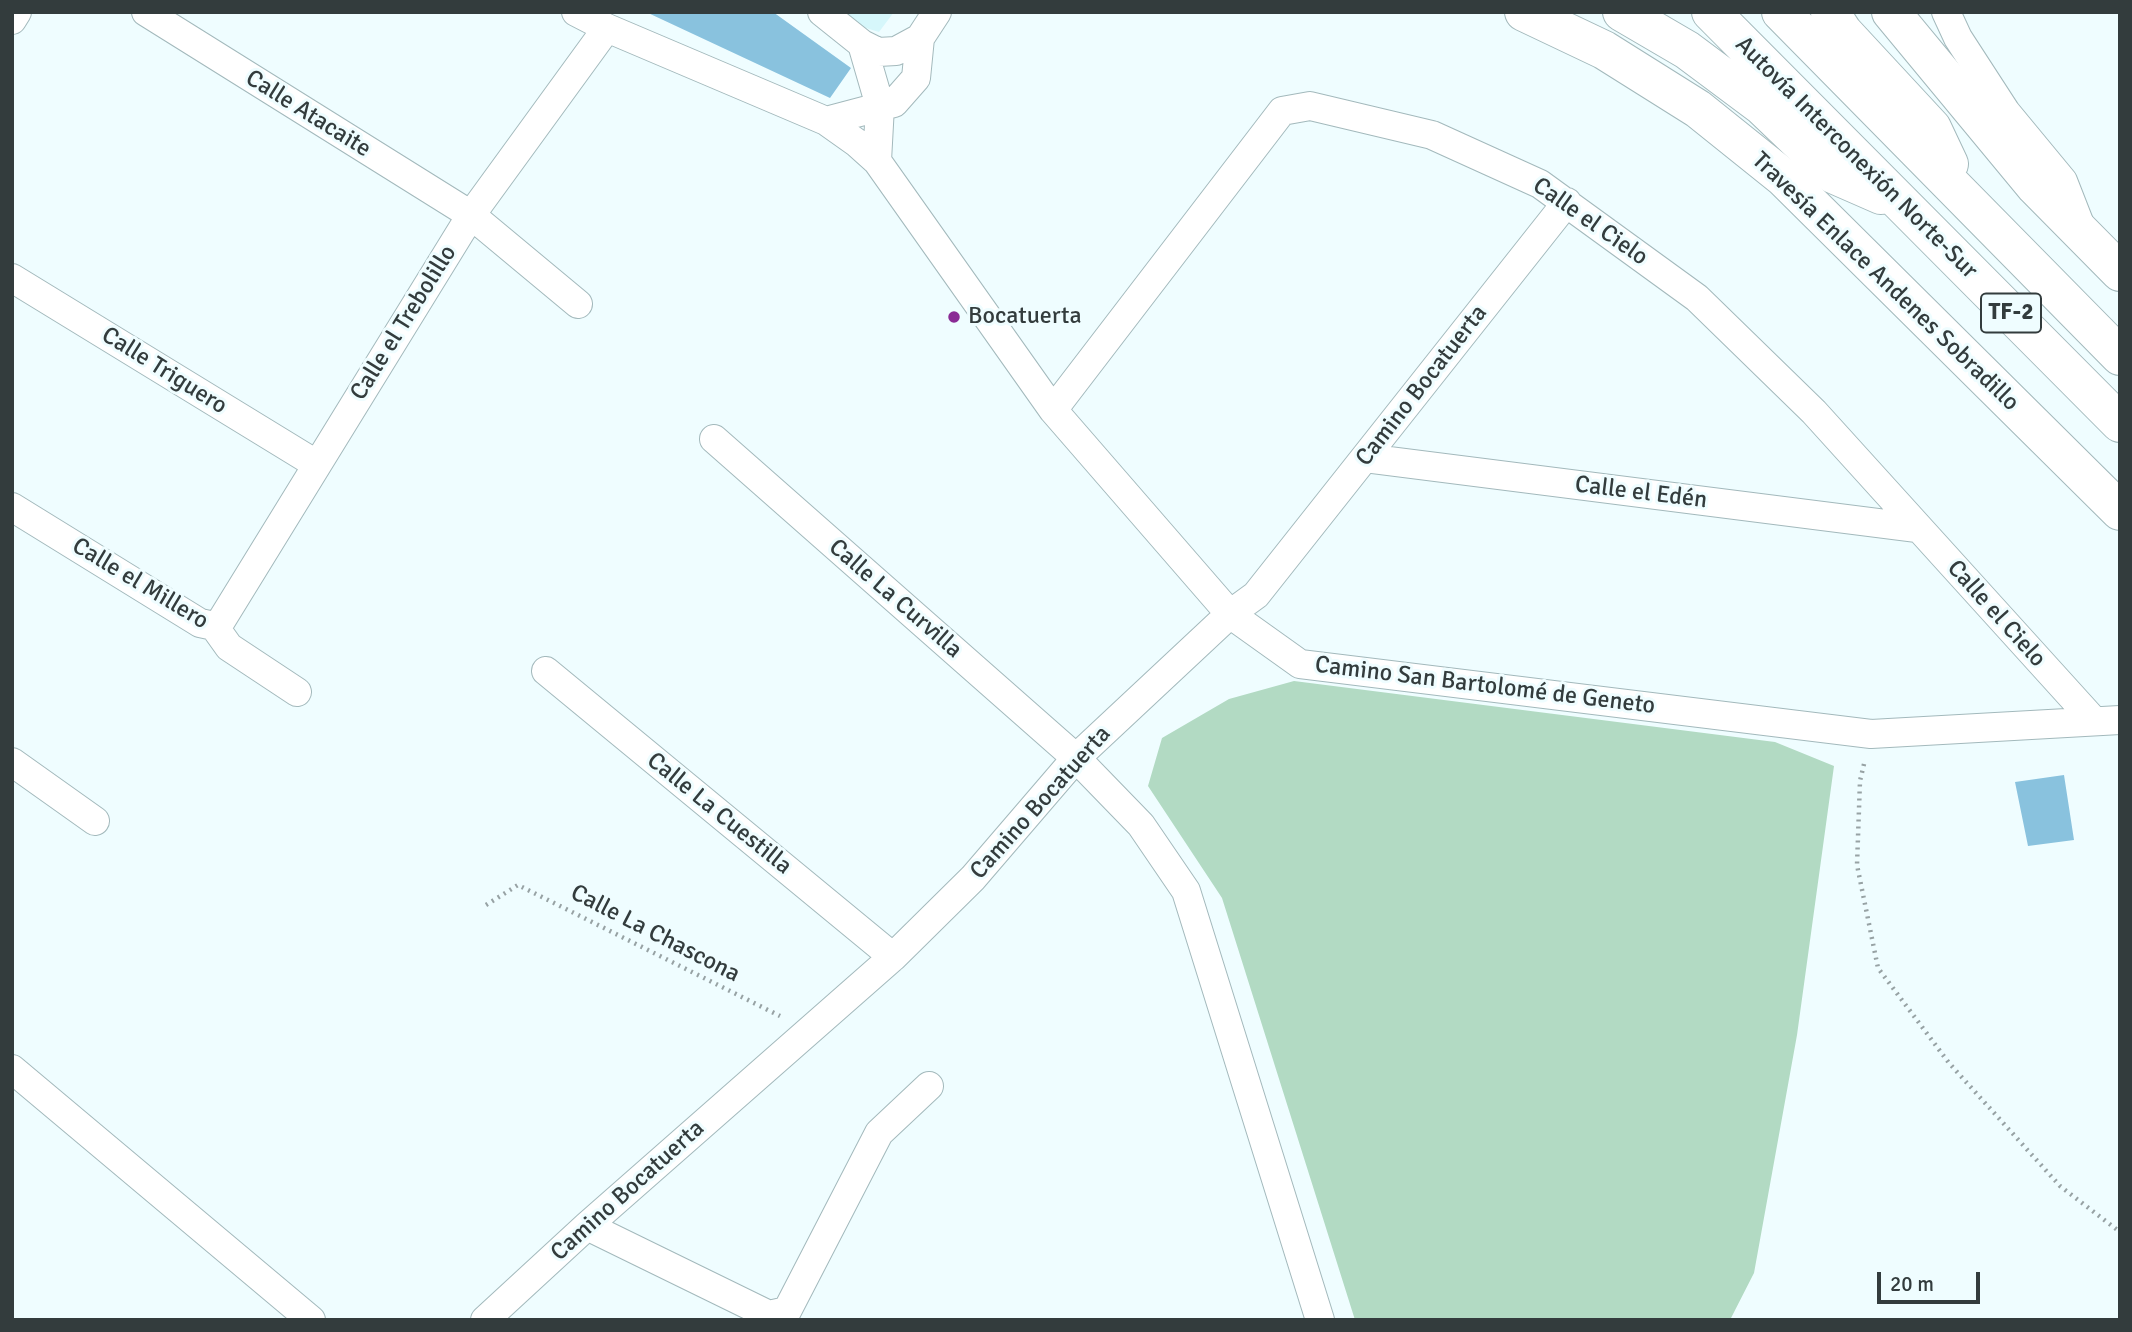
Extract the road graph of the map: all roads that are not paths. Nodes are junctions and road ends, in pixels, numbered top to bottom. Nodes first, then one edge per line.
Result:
1 (17, 12) edge
2 (146, 12) edge
3 (576, 12) edge
4 (822, 12) edge
5 (937, 12) edge
6 (1524, 12) edge
7 (1622, 12) edge
8 (1712, 12) edge
9 (1781, 12) edge
10 (1830, 12) edge
11 (1891, 12) edge
12 (1946, 12) edge
13 (12, 20) edge
14 (607, 28) junction
15 (920, 37) junction
16 (862, 44) junction
17 (880, 106) junction
18 (826, 121) junction
19 (877, 162) junction
20 (1964, 198) junction
21 (1567, 202) junction
22 (1901, 204) junction
23 (471, 215) junction
24 (2085, 237) junction
25 (2120, 252) edge
26 (2120, 272) edge
27 (12, 278) edge
28 (578, 304) dead end
29 (2120, 356) edge
30 (1053, 410) junction
31 (2120, 423) edge
32 (713, 439) dead end
33 (1365, 458) junction
34 (316, 464) junction
35 (12, 507) edge
36 (2120, 511) edge
37 (1917, 528) junction
38 (1230, 614) junction
39 (214, 626) junction
40 (546, 671) dead end
41 (297, 692) dead end
42 (2107, 720) edge
43 (1076, 758) junction
44 (12, 762) edge
45 (95, 821) dead end
46 (893, 957) junction
47 (12, 1069) edge
48 (929, 1086) dead end
49 (587, 1226) junction
50 (748, 1313) edge
51 (311, 1320) edge
52 (485, 1320) edge
53 (1320, 1320) edge

1 - 13 street
2 - 23 street, Calle Atacaite
3 - 14 street, Camino San Bartolomé de Geneto
4 - 16 street
5 - 15 street
6 - 36 main road, Travesía Enlace Andenes Sobradillo
7 - 22 main road
8 - 22 main road, Autovía Interconexión Norte-Sur / TF-2
9 - 20 main road, Autovía Interconexión Norte-Sur / TF-2
10 - 20 main road
11 - 24 main road
12 - 24 street
14 - 18 street, Camino San Bartolomé de Geneto
14 - 23 street, Calle el Trebolillo
15 - 16 street
15 - 17 street
16 - 17 street
17 - 18 street
17 - 19 street
18 - 19 street, Camino San Bartolomé de Geneto
19 - 30 street, Camino San Bartolomé de Geneto
20 - 29 main road, Autovía Interconexión Norte-Sur / TF-2
21 - 30 street, Calle el Cielo
21 - 33 street, Camino Bocatuerta
21 - 37 street, Calle el Cielo
22 - 31 main road, Autovía Interconexión Norte-Sur / TF-2
23 - 28 street, Calle Atacaite
23 - 34 street, Calle el Trebolillo
24 - 25 street
24 - 26 main road
27 - 34 street, Calle Triguero
30 - 38 street, Camino San Bartolomé de Geneto
32 - 43 street, Calle La Curvilla
33 - 37 street, Calle el Edén
33 - 38 street, Camino Bocatuerta
34 - 39 street, Calle el Trebolillo
35 - 39 street, Calle el Millero
37 - 42 street, Calle el Cielo
38 - 42 street, Camino San Bartolomé de Geneto
38 - 43 street, Camino Bocatuerta
39 - 41 street, Calle el Millero
40 - 46 street, Calle La Cuestilla
43 - 46 street, Camino Bocatuerta
43 - 53 street, Calle La Curvilla
44 - 45 street
46 - 49 street, Camino Bocatuerta
47 - 51 street
48 - 50 street
49 - 50 street
49 - 52 street, Camino Bocatuerta

